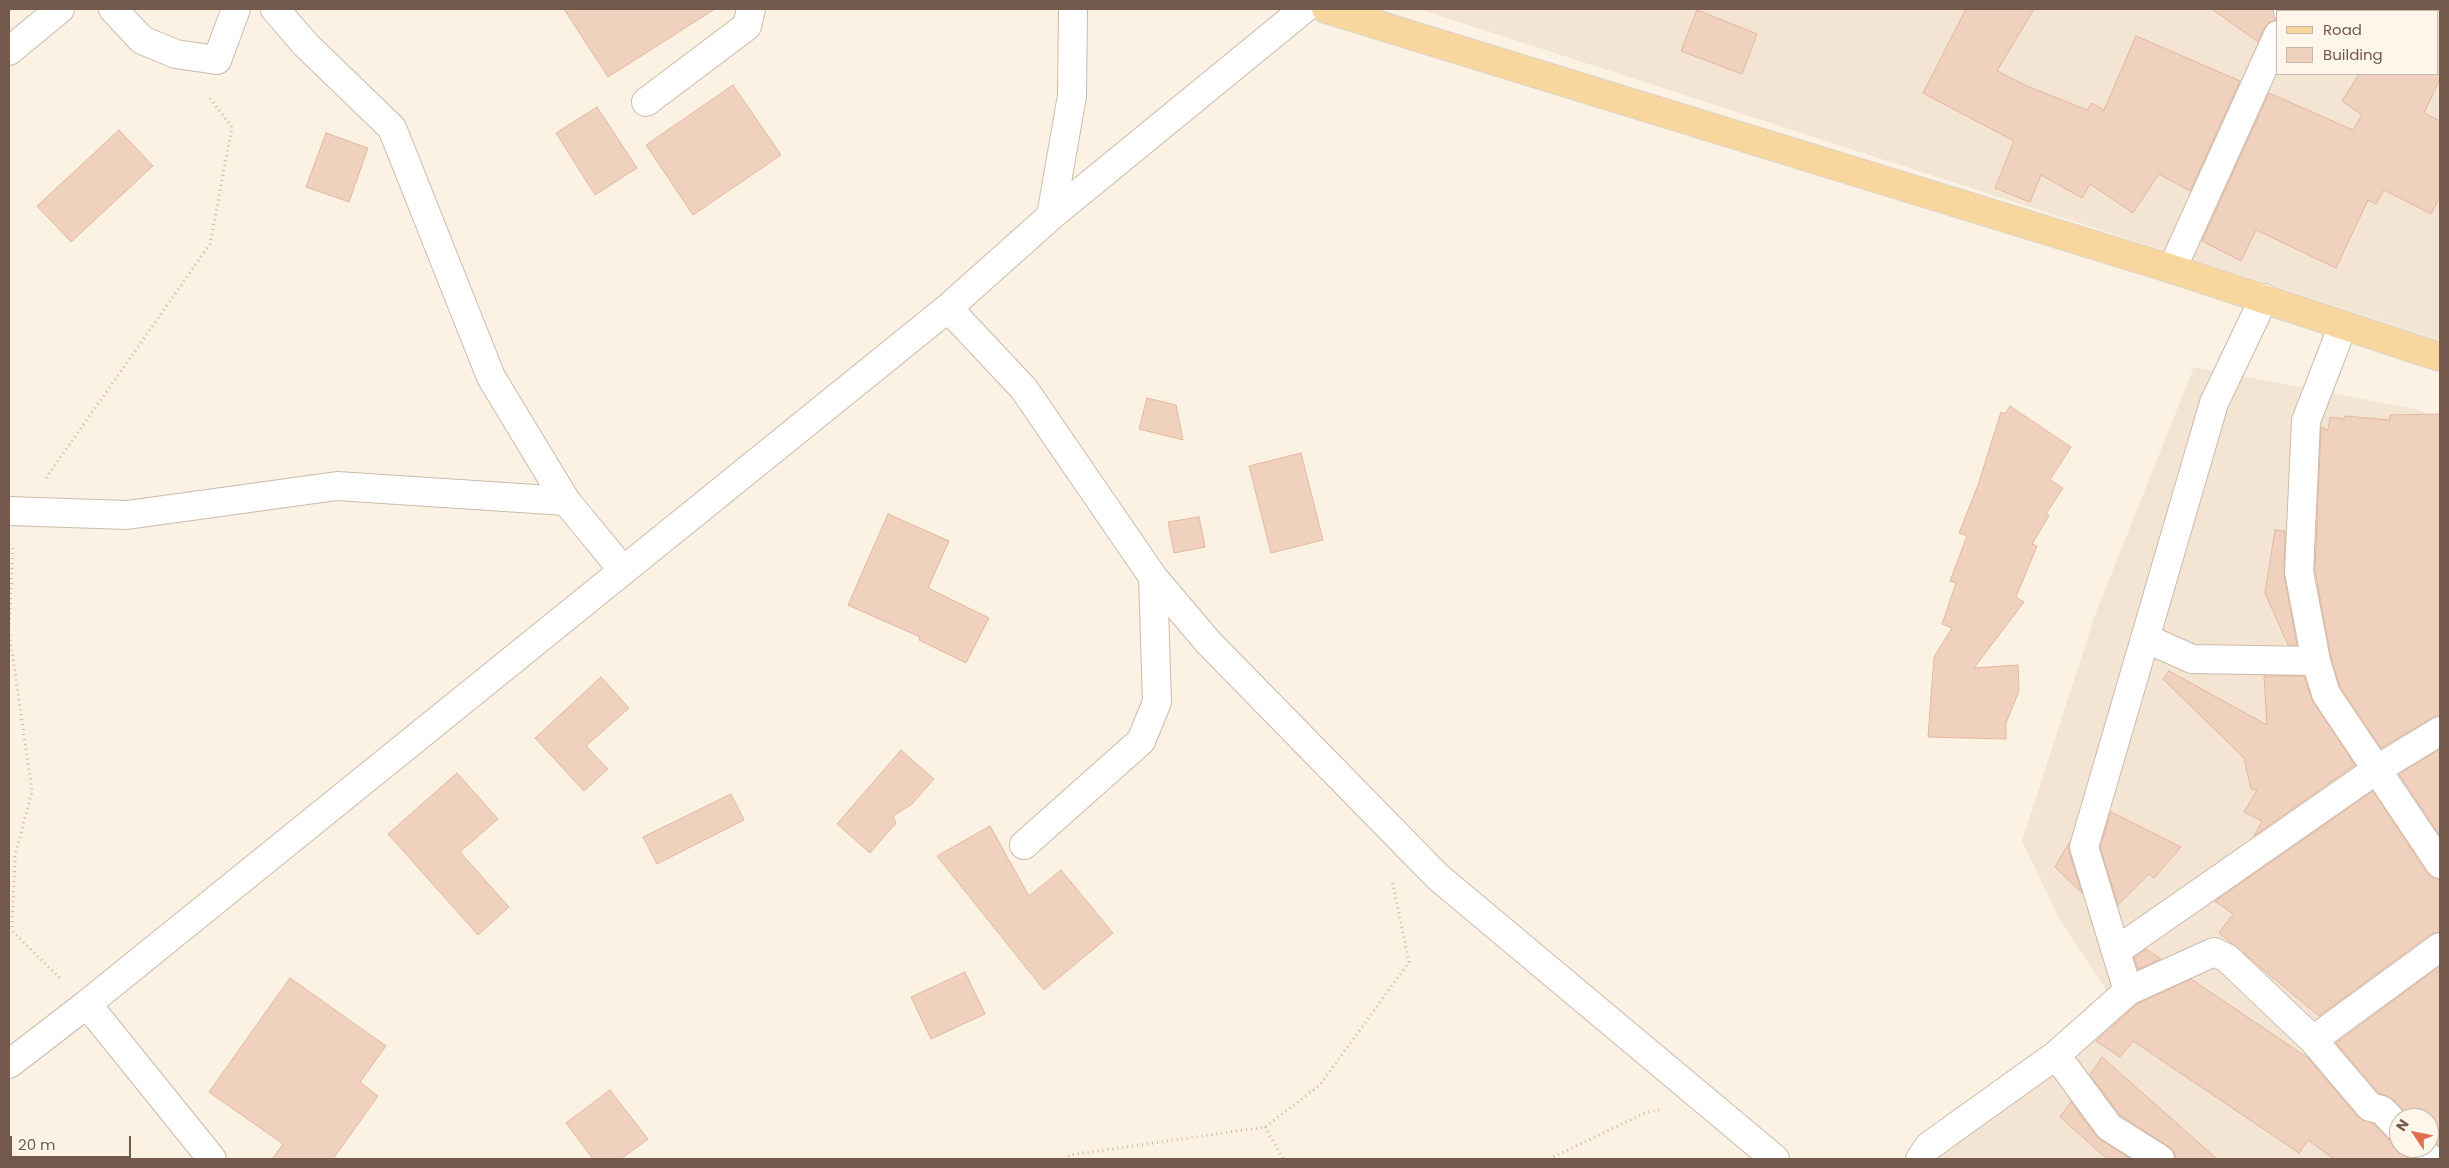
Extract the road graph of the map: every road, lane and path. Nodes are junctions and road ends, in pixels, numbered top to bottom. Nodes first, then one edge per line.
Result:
1 (60, 9) edge
2 (113, 9) edge
3 (236, 9) edge
4 (275, 9) edge
5 (751, 9) edge
6 (1073, 9) edge
7 (1304, 9) edge
8 (1343, 11) edge
9 (2276, 39) edge
10 (9, 51) edge
11 (646, 102) dead end
12 (218, 108) dead end
13 (1051, 216) junction
14 (2172, 269) junction
15 (2264, 298) junction
16 (948, 308) junction
17 (2343, 325) junction
18 (2440, 357) edge
19 (566, 501) junction
20 (16, 512) edge
21 (622, 569) junction
22 (1154, 577) junction
23 (9, 630) edge
24 (2145, 638) junction
25 (2316, 661) junction
26 (2440, 731) edge
27 (2376, 770) junction
28 (1024, 845) dead end
29 (2440, 864) edge
30 (1390, 874) dead end
31 (9, 928) edge
32 (12, 931) junction
33 (2440, 947) edge
34 (2116, 950) junction
35 (2128, 991) junction
36 (87, 1004) junction
37 (2313, 1040) junction
38 (2056, 1056) junction
39 (9, 1064) edge
40 (1707, 1102) junction
41 (2389, 1117) edge
42 (1265, 1127) junction
43 (212, 1159) edge
44 (1064, 1159) edge
45 (1283, 1159) edge
46 (1549, 1159) edge
47 (1775, 1159) edge
48 (1920, 1159) edge
49 (2160, 1159) edge

1 - 10 street
2 - 3 street
4 - 19 street
5 - 11 street
6 - 13 street
7 - 13 street
8 - 14 main road
9 - 14 street
12 - 20 path
13 - 16 street
14 - 15 main road
15 - 17 main road
15 - 24 street
16 - 21 street
16 - 22 street
17 - 18 main road
17 - 25 street
19 - 20 street
19 - 21 street
20 - 23 path
21 - 36 street
22 - 28 street
22 - 40 street
23 - 32 path
24 - 25 street
24 - 34 street
25 - 27 street
26 - 27 street
27 - 29 street
27 - 34 street
30 - 42 path
31 - 32 path
32 - 36 path
33 - 37 street
34 - 35 street
35 - 37 street
35 - 38 street
36 - 39 street
36 - 43 street
37 - 41 street
38 - 48 street
38 - 49 street
40 - 46 path
40 - 47 street
42 - 44 path
42 - 45 path

